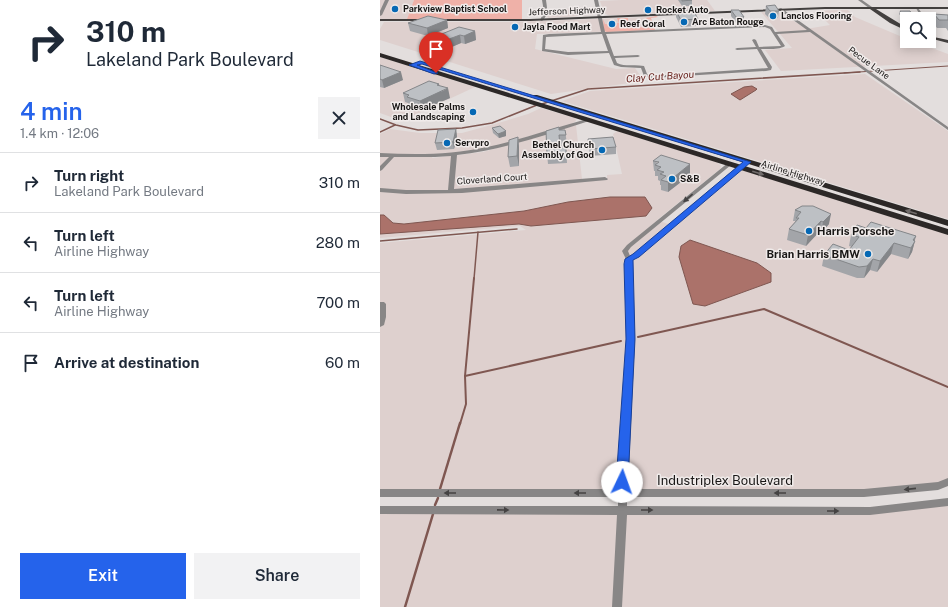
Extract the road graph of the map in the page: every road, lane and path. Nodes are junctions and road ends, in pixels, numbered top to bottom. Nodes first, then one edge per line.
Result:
1 (386, 0) edge
2 (544, 0) edge
3 (596, 0) edge
4 (860, 0) edge
5 (873, 8) junction
6 (917, 9) junction
7 (947, 9) edge
8 (780, 10) junction
9 (919, 12) edge
10 (380, 15) edge
11 (600, 17) junction
12 (380, 20) edge
13 (542, 20) junction
14 (899, 26) edge
15 (900, 30) edge
16 (811, 31) junction
17 (603, 33) junction
18 (774, 33) junction
19 (754, 40) dead end
20 (936, 40) edge
21 (936, 41) edge
22 (948, 42) edge
23 (948, 45) edge
24 (758, 48) junction
25 (380, 49) edge
26 (737, 49) dead end
27 (611, 52) junction
28 (380, 55) edge
29 (638, 56) dead end
30 (612, 57) junction
31 (422, 62) junction
32 (412, 65) junction
33 (478, 79) junction
34 (469, 83) junction
35 (595, 115) junction
36 (587, 120) junction
37 (948, 129) edge
38 (454, 155) junction
39 (380, 156) edge
40 (392, 156) junction
41 (738, 158) junction
42 (748, 162) junction
43 (729, 164) junction
44 (740, 167) junction
45 (380, 169) edge
46 (712, 178) junction
47 (605, 179) dead end
48 (805, 179) junction
49 (724, 181) junction
50 (798, 185) junction
51 (698, 189) junction
52 (380, 190) edge
53 (451, 191) junction
54 (708, 193) junction
55 (674, 210) junction
56 (684, 214) junction
57 (948, 223) edge
58 (948, 232) edge
59 (635, 241) junction
60 (647, 246) junction
61 (629, 259) junction
62 (380, 304) edge
63 (380, 325) edge
64 (948, 482) edge
65 (380, 493) edge
66 (622, 493) junction
67 (948, 502) edge
68 (380, 510) edge
69 (621, 510) junction
70 (617, 607) edge

1 - 10 street
2 - 13 street
3 - 11 street
4 - 5 street
5 - 6 main road, Jefferson Highway
5 - 7 main road, Jefferson Highway
5 - 8 main road, Jefferson Highway
5 - 14 main road
5 - 15 main road
6 - 7 main road, Jefferson Highway
6 - 9 street
8 - 11 main road, Jefferson Highway
8 - 16 street, Pecue Lane
11 - 13 main road, Jefferson Highway
11 - 17 street
12 - 13 main road, Jefferson Highway
16 - 18 street
16 - 37 street, Pecue Lane
17 - 18 street
17 - 27 street
17 - 27 street
18 - 24 street
19 - 24 street
20 - 22 main road
21 - 23 main road
24 - 26 street
24 - 30 street
25 - 31 highway, Airline Highway
27 - 30 street
28 - 32 highway, Airline Highway
29 - 30 street
31 - 32 highway
31 - 33 highway, Airline Highway
32 - 34 highway, Airline Highway
33 - 34 highway
33 - 35 highway, Airline Highway
34 - 36 highway, Airline Highway
35 - 36 highway
35 - 41 highway, Airline Highway
36 - 38 street
36 - 43 highway, Airline Highway
38 - 40 street
38 - 53 street
39 - 40 street
40 - 45 street
41 - 42 highway, Airline Highway
41 - 43 highway
42 - 44 highway
42 - 48 highway, Airline Highway
43 - 44 highway, Airline Highway
43 - 46 street
44 - 49 street
44 -> 50 highway, Airline Highway
46 - 49 street
46 - 51 street
47 - 53 street, Cloverland Court
48 - 50 highway
57 -> 48 highway, Airline Highway
49 - 54 street
50 - 58 highway, Airline Highway
51 - 54 street
51 -> 55 street
52 - 53 street, Cloverland Court
54 - 56 street
55 - 56 street
55 - 59 street
56 - 60 street
59 - 60 street
59 - 61 street
60 - 61 street
61 - 66 street
62 - 63 street
64 -> 66 street, Industriplex Boulevard
66 -> 65 street, Industriplex Boulevard
66 - 69 street
69 -> 67 street
68 -> 69 street
69 - 70 street

